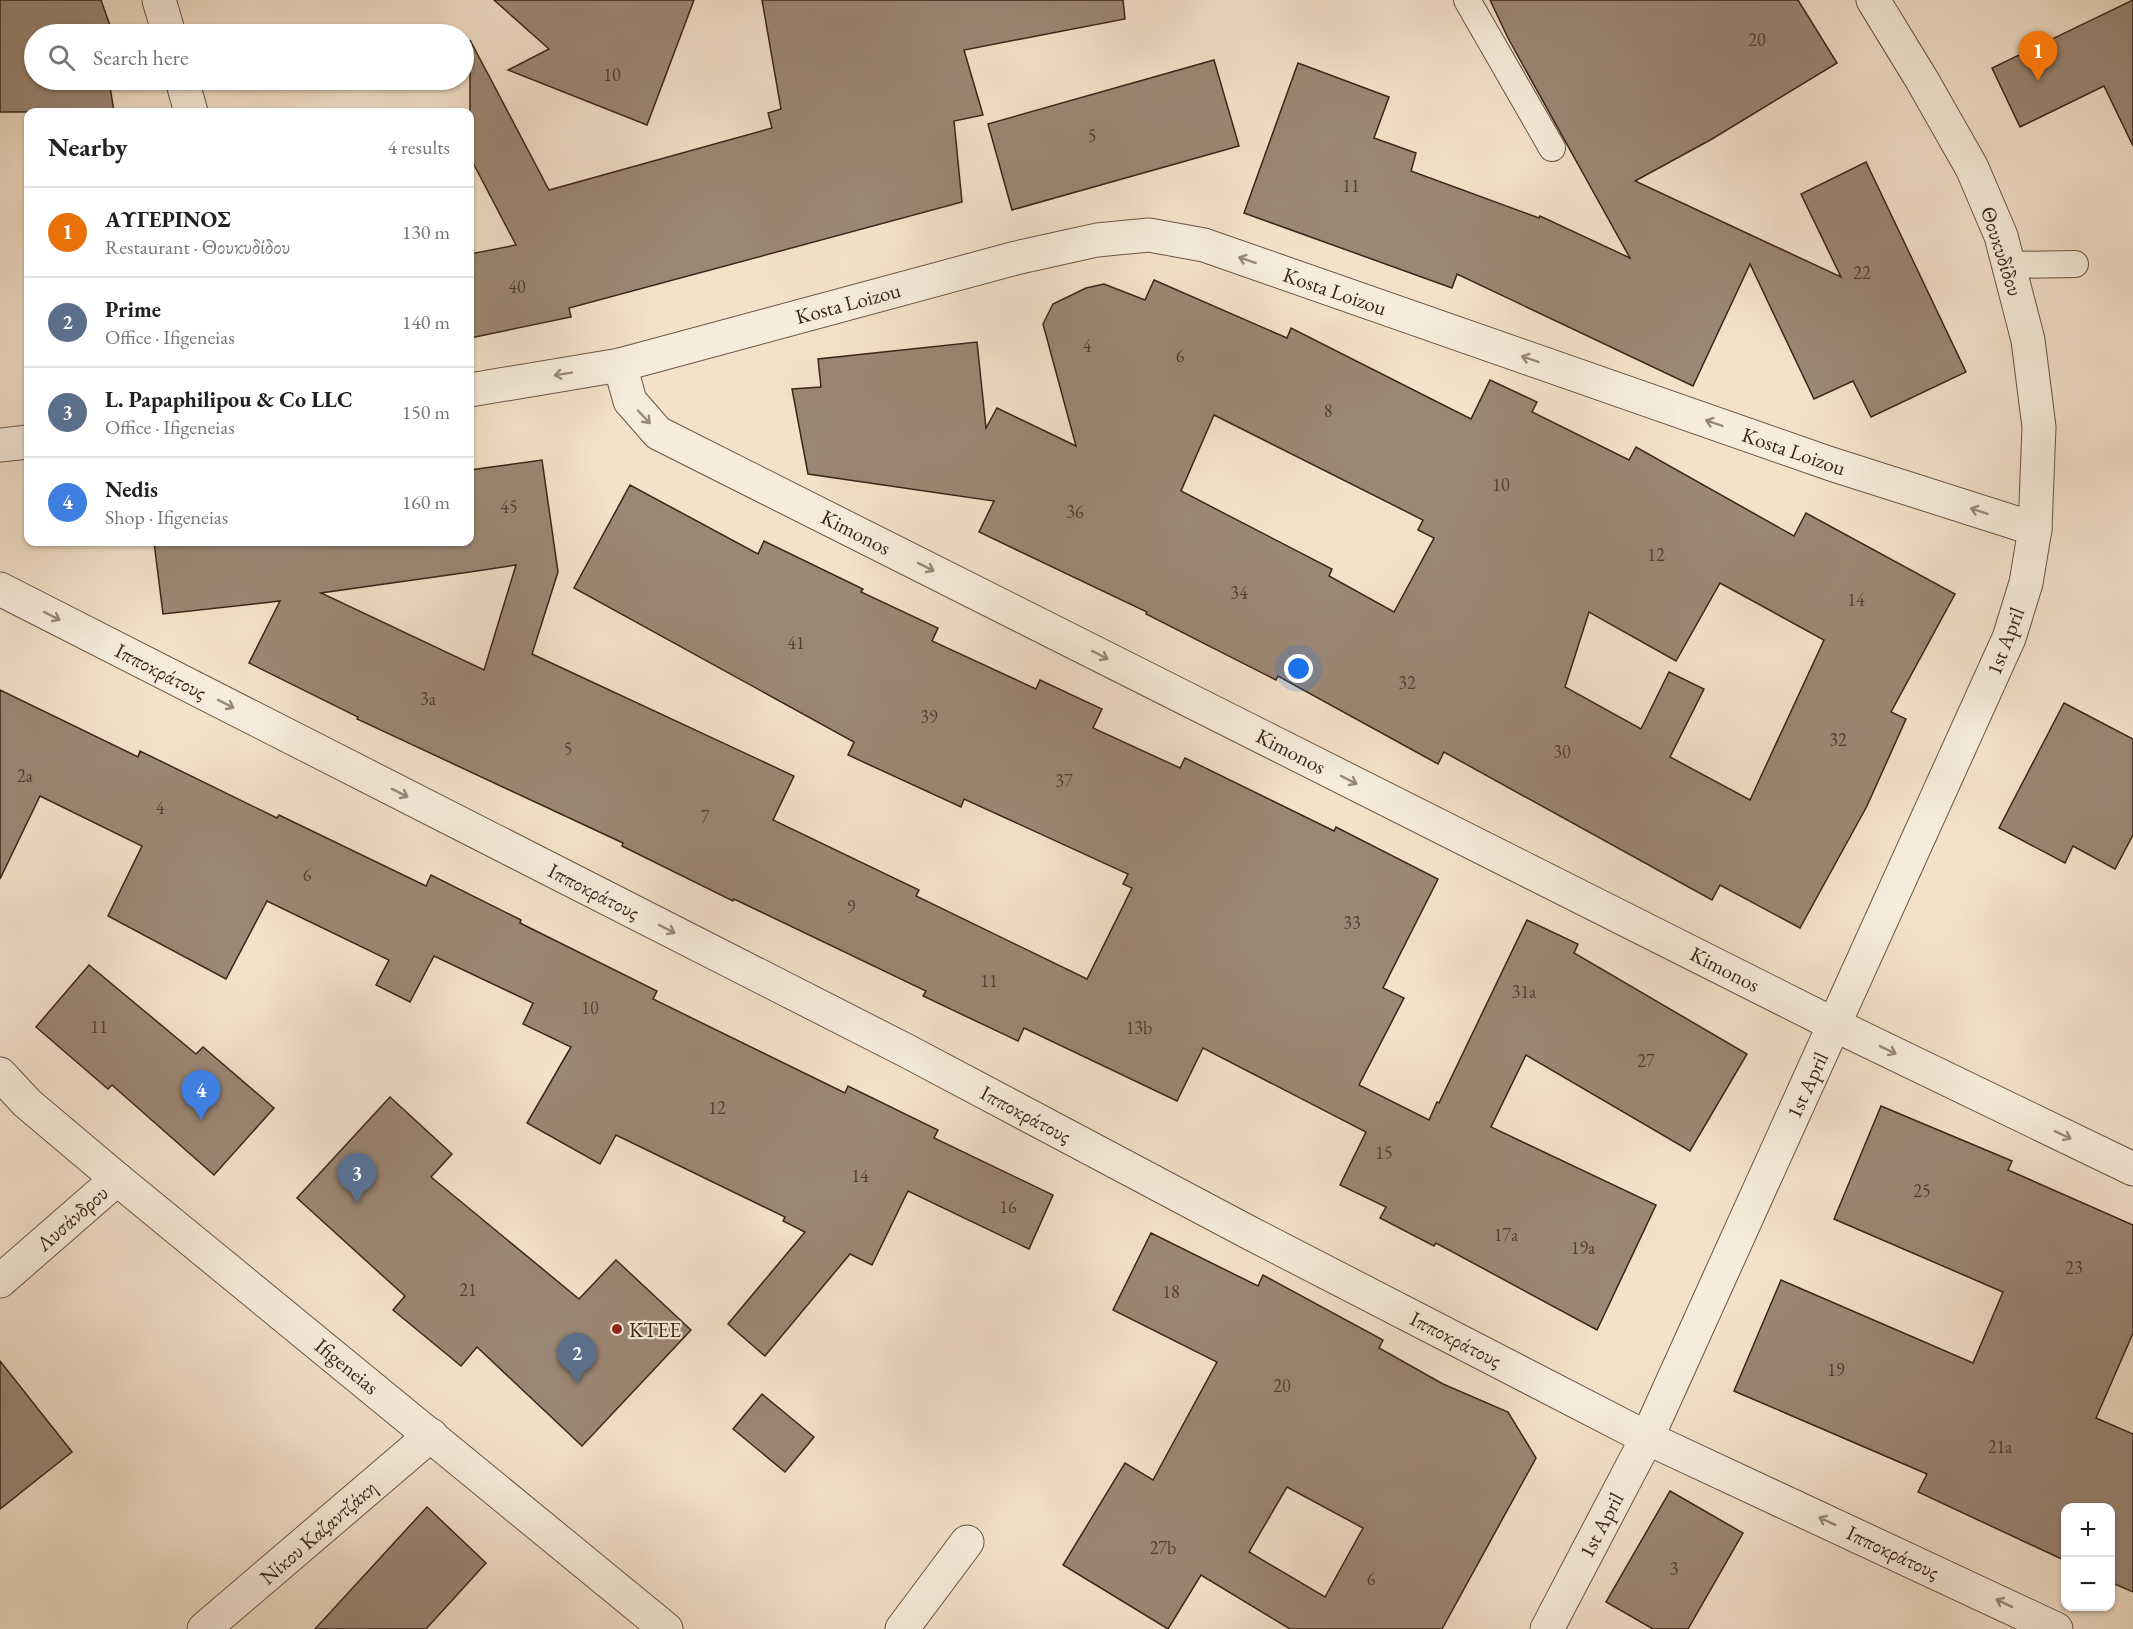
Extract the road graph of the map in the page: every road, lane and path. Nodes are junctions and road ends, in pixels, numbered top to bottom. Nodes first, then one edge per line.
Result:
1 (159, 0) edge
2 (1467, 0) edge
3 (1873, 0) edge
4 (166, 24) edge
5 (185, 90) edge
6 (190, 108) edge
7 (1552, 148) dead end
8 (2076, 264) dead end
9 (2009, 265) junction
10 (620, 365) junction
11 (474, 389) edge
12 (24, 443) edge
13 (0, 446) edge
14 (2035, 529) junction
15 (0, 589) edge
16 (1835, 1025) junction
17 (0, 1074) edge
18 (13, 1095) edge
19 (2133, 1169) edge
20 (117, 1179) junction
21 (0, 1281) edge
22 (431, 1435) junction
23 (1647, 1438) junction
24 (967, 1542) dead end
25 (204, 1629) edge
26 (666, 1629) edge
27 (902, 1629) edge
28 (1547, 1629) edge
29 (2056, 1629) edge

1 - 4 street
2 - 7 lane
3 - 9 street, Θουκυδίδου
5 - 6 street
8 - 9 lane
9 - 14 street, Θουκυδίδου
10 -> 11 street
14 -> 10 street, Kosta Loizou
10 -> 16 street, Kimonos
12 - 13 street
14 - 16 street, 1st April
15 -> 23 street, Ιπποκράτους
16 -> 19 street, Kimonos
16 - 23 street, 1st April
17 - 18 street, Ifigeneias
18 - 20 street, Ifigeneias
20 - 21 street, Λυσάνδρου
20 - 22 street, Ifigeneias
22 - 25 street, Νίκου Καζαντζάκη
22 - 26 street, Ifigeneias
23 - 28 street, 1st April
29 -> 23 street, Ιπποκράτους
24 - 27 street

